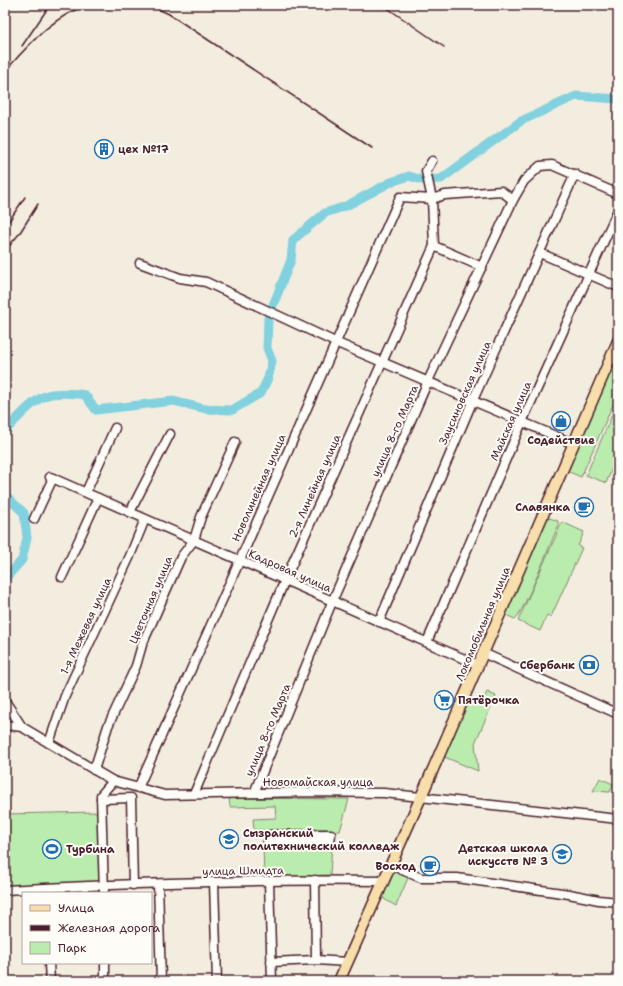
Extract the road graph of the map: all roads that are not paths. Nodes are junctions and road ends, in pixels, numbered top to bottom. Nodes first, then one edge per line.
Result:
1 (432, 161) dead end
2 (575, 174) junction
3 (618, 194) edge
4 (432, 198) junction
5 (513, 200) junction
6 (618, 210) edge
7 (434, 246) junction
8 (540, 253) junction
9 (140, 263) dead end
10 (482, 267) junction
11 (588, 275) junction
12 (618, 287) edge
13 (618, 341) edge
14 (335, 342) junction
15 (383, 362) junction
16 (428, 381) junction
17 (473, 400) junction
18 (522, 422) junction
19 (115, 428) dead end
20 (170, 434) dead end
21 (235, 442) dead end
22 (574, 444) junction
23 (86, 492) junction
24 (98, 498) junction
25 (130, 512) junction
26 (34, 519) dead end
27 (145, 519) junction
28 (194, 540) junction
29 (240, 560) junction
30 (62, 577) dead end
31 (285, 580) junction
32 (332, 602) junction
33 (379, 622) junction
34 (427, 642) junction
35 (483, 653) junction
36 (478, 665) junction
37 (5, 701) edge
38 (618, 714) edge
39 (5, 725) edge
40 (22, 727) junction
41 (49, 743) junction
42 (94, 770) junction
43 (113, 781) junction
44 (138, 788) junction
45 (254, 793) junction
46 (194, 794) junction
47 (421, 796) junction
48 (102, 799) junction
49 (618, 819) edge
50 (314, 838) joint
51 (391, 865) junction
52 (315, 880) junction
53 (268, 881) junction
54 (383, 881) junction
55 (214, 882) junction
56 (134, 884) junction
57 (158, 884) junction
58 (104, 889) edge
59 (5, 890) edge
60 (49, 890) edge
61 (618, 902) edge
62 (316, 960) junction
63 (271, 962) junction
64 (347, 962) junction
65 (49, 964) edge
66 (105, 964) edge
67 (50, 981) edge
68 (105, 981) edge
69 (161, 981) edge
70 (217, 981) edge
71 (272, 981) edge
72 (339, 981) edge

1 - 4 street, 2-я Линейная улица
2 - 3 street, улица 8-го Марта
2 - 5 street, улица 8-го Марта
2 - 8 street, Заусиновская улица
4 - 5 street
4 - 7 street, 2-я Линейная улица
4 - 14 street, Новолинейная улица
5 - 10 street, улица 8-го Марта
6 - 11 street, Майская улица
7 - 10 street
7 - 15 street, 2-я Линейная улица
8 - 11 street
8 - 17 street, Заусиновская улица
9 - 14 street
10 - 16 street, улица 8-го Марта
11 - 12 street
11 - 18 street, Майская улица
13 - 22 main road, Локомобильная улица
14 - 15 street
14 - 29 street, Новолинейная улица
15 - 16 street
15 - 31 street, 2-я Линейная улица
16 - 17 street
16 - 32 street, улица 8-го Марта
17 - 18 street
17 - 33 street, Заусиновская улица
18 - 22 street
18 - 34 street, Майская улица
19 - 23 street
20 - 25 street
21 - 28 street, Цветочная улица
22 - 35 main road, Локомобильная улица
23 - 24 street, Кадровая улица
23 - 26 street, Кадровая улица
24 - 25 street, Кадровая улица
24 - 30 street
25 - 27 street, Кадровая улица
27 - 28 street, Кадровая улица
27 - 41 street, 1-я Межевая улица
28 - 29 street, Кадровая улица
28 - 42 street, Цветочная улица
29 - 31 street, Кадровая улица
29 - 44 street, Новолинейная улица
31 - 32 street, Кадровая улица
31 - 46 street, 2-я Линейная улица
32 - 33 street, Кадровая улица
32 - 45 street, улица 8-го Марта
33 - 34 street, Кадровая улица
34 - 36 street, Кадровая улица
35 - 36 main road, Локомобильная улица
35 - 38 street
36 - 47 main road, Локомобильная улица
37 - 40 street, Новомайская улица
39 - 40 street
40 - 41 street, Новомайская улица
41 - 42 street, Новомайская улица
42 - 43 street, Новомайская улица
43 - 44 street, Новомайская улица
43 - 48 street
44 - 46 street, Новомайская улица
45 - 46 street, Новомайская улица
45 - 47 street, Новомайская улица
47 - 49 street, Новомайская улица
47 - 51 main road, Локомобильная улица
48 - 56 street
48 - 58 street
50 - 50 street
51 - 54 main road, Локомобильная улица
51 - 61 street
52 - 53 street, улица Шмидта
52 - 54 street, улица Шмидта
52 - 62 street
53 - 55 street, улица Шмидта
53 - 63 street
54 - 64 main road, Локомобильная улица
55 - 57 street, улица Шмидта
55 - 70 street
56 - 57 street, улица Шмидта
56 - 58 street, улица Шмидта
57 - 69 street
58 - 60 street, улица Шмидта
59 - 60 street, улица Шмидта
62 - 63 street
62 - 64 street
63 - 71 street
64 - 72 main road, Локомобильная улица
65 - 67 street
66 - 68 street

